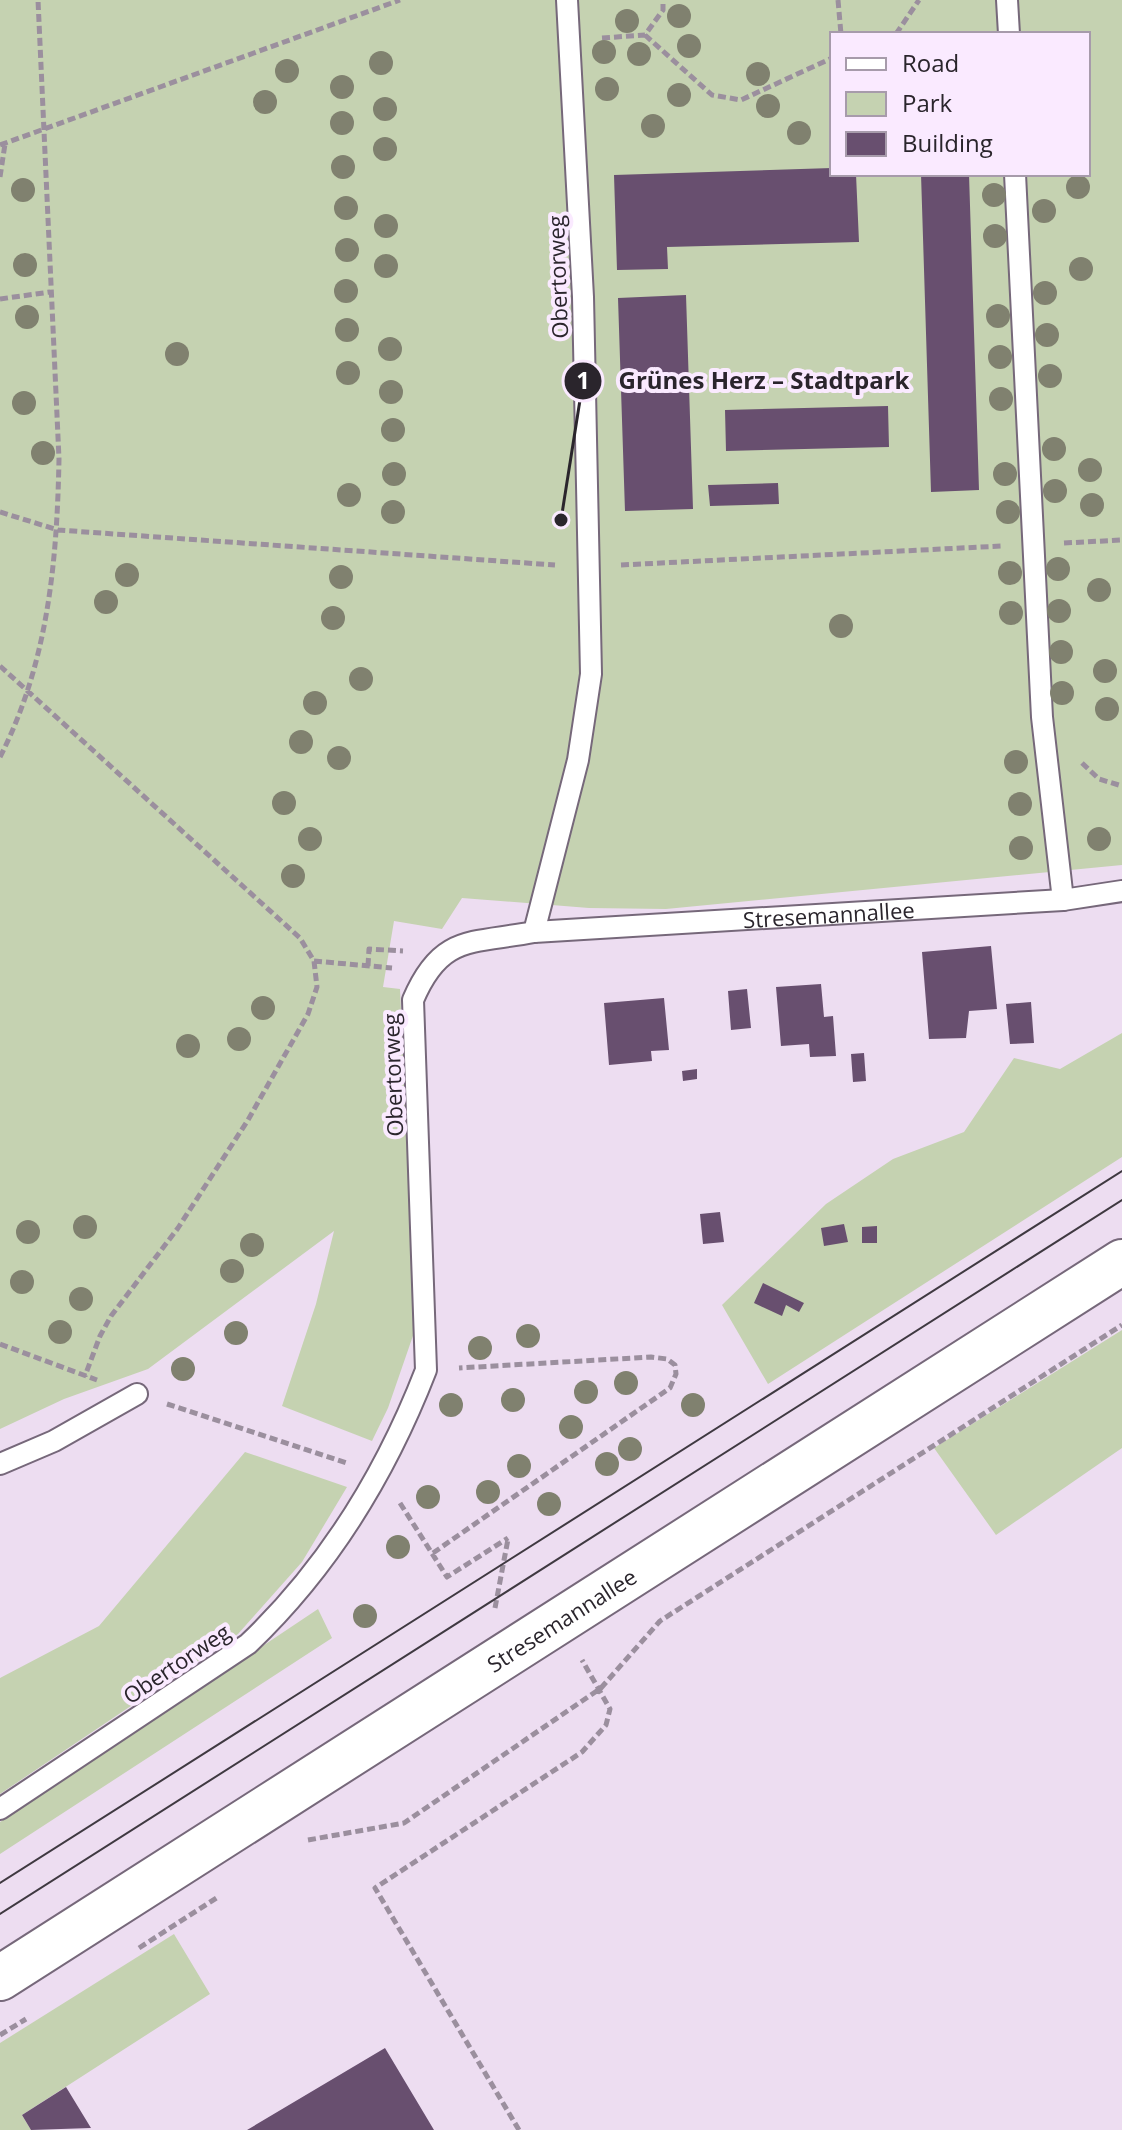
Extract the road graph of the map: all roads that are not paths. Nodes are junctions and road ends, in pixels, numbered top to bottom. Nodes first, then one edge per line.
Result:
1 (567, 0) edge
2 (1007, 0) edge
3 (1009, 32) edge
4 (1015, 176) edge
5 (1122, 891) edge
6 (1063, 900) junction
7 (534, 932) junction
8 (1122, 1262) edge
9 (137, 1394) road end
10 (0, 1464) edge
11 (0, 1809) edge
12 (0, 1978) edge

1 - 7 lane, Obertorweg
2 - 3 lane
4 - 6 lane
5 - 6 lane, Stresemannallee
6 - 7 lane, Stresemannallee
7 - 11 lane, Obertorweg
8 - 12 street, Stresemannallee
9 - 10 lane

